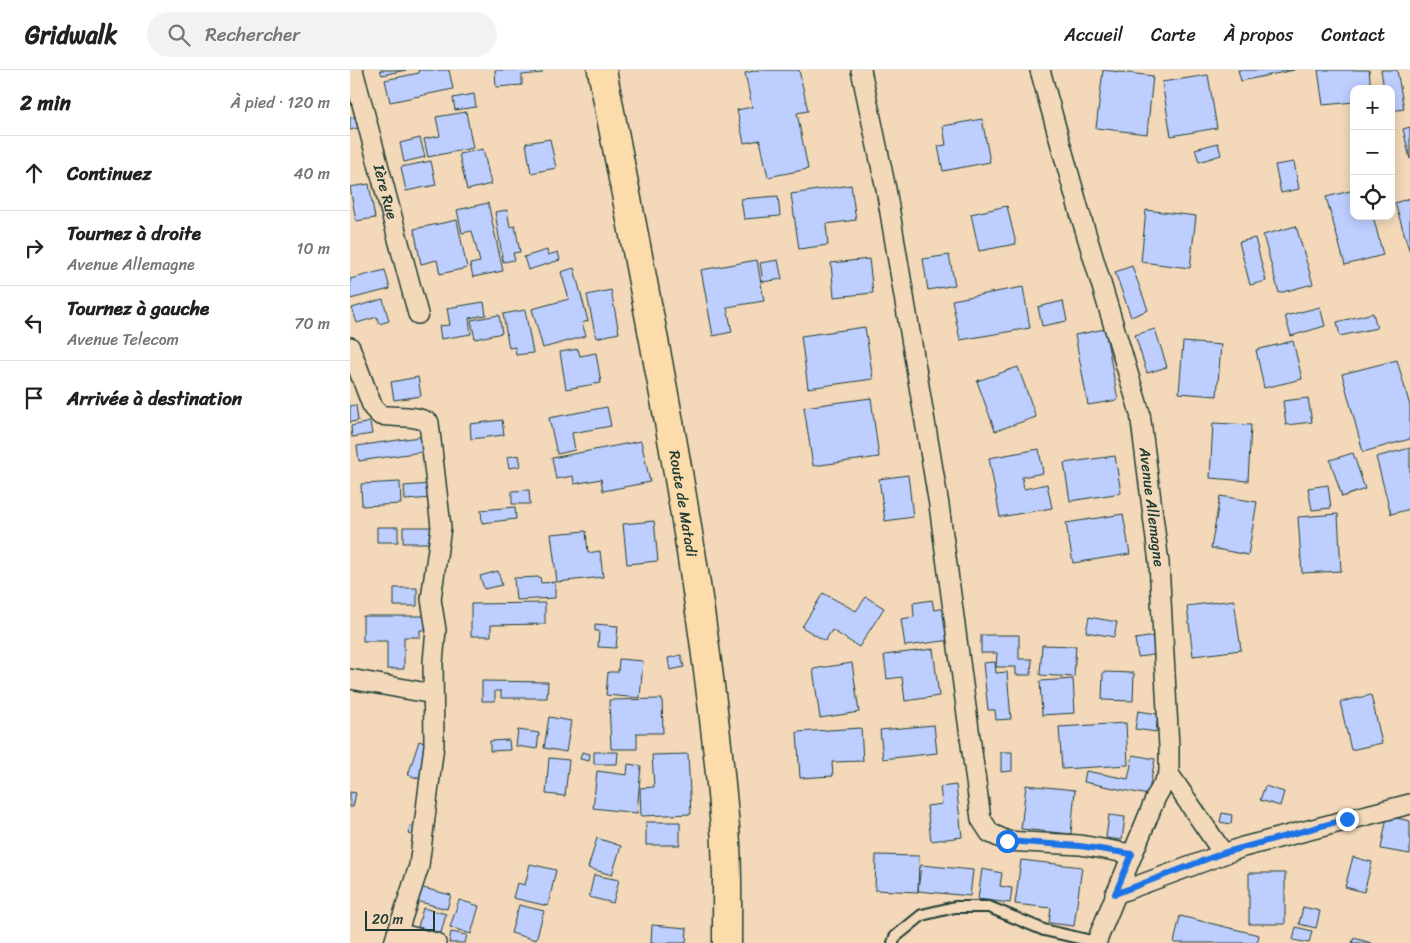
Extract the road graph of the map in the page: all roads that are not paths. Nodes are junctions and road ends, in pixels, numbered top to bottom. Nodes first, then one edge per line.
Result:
1 (353, 70) edge
2 (602, 70) edge
3 (861, 70) edge
4 (1040, 70) edge
5 (418, 314) dead end
6 (350, 346) edge
7 (350, 679) edge
8 (434, 694) junction
9 (1169, 774) junction
10 (1410, 804) edge
11 (1223, 853) junction
12 (1132, 854) junction
13 (1115, 894) junction
14 (395, 938) edge
15 (436, 943) edge
16 (727, 943) edge
17 (893, 943) edge
18 (1096, 943) edge

1 - 5 street, Ière Rue
2 - 16 highway, Route de Matadi
3 - 12 street
4 - 9 street, Avenue Allemagne
6 - 8 street
7 - 8 street
8 - 14 street
9 - 11 street
9 - 12 street, Avenue Allemagne
10 - 11 street
11 - 13 street
12 - 13 street, Avenue Allemagne
13 - 18 street, Avenue Allemagne
14 - 15 street
17 - 18 lane

